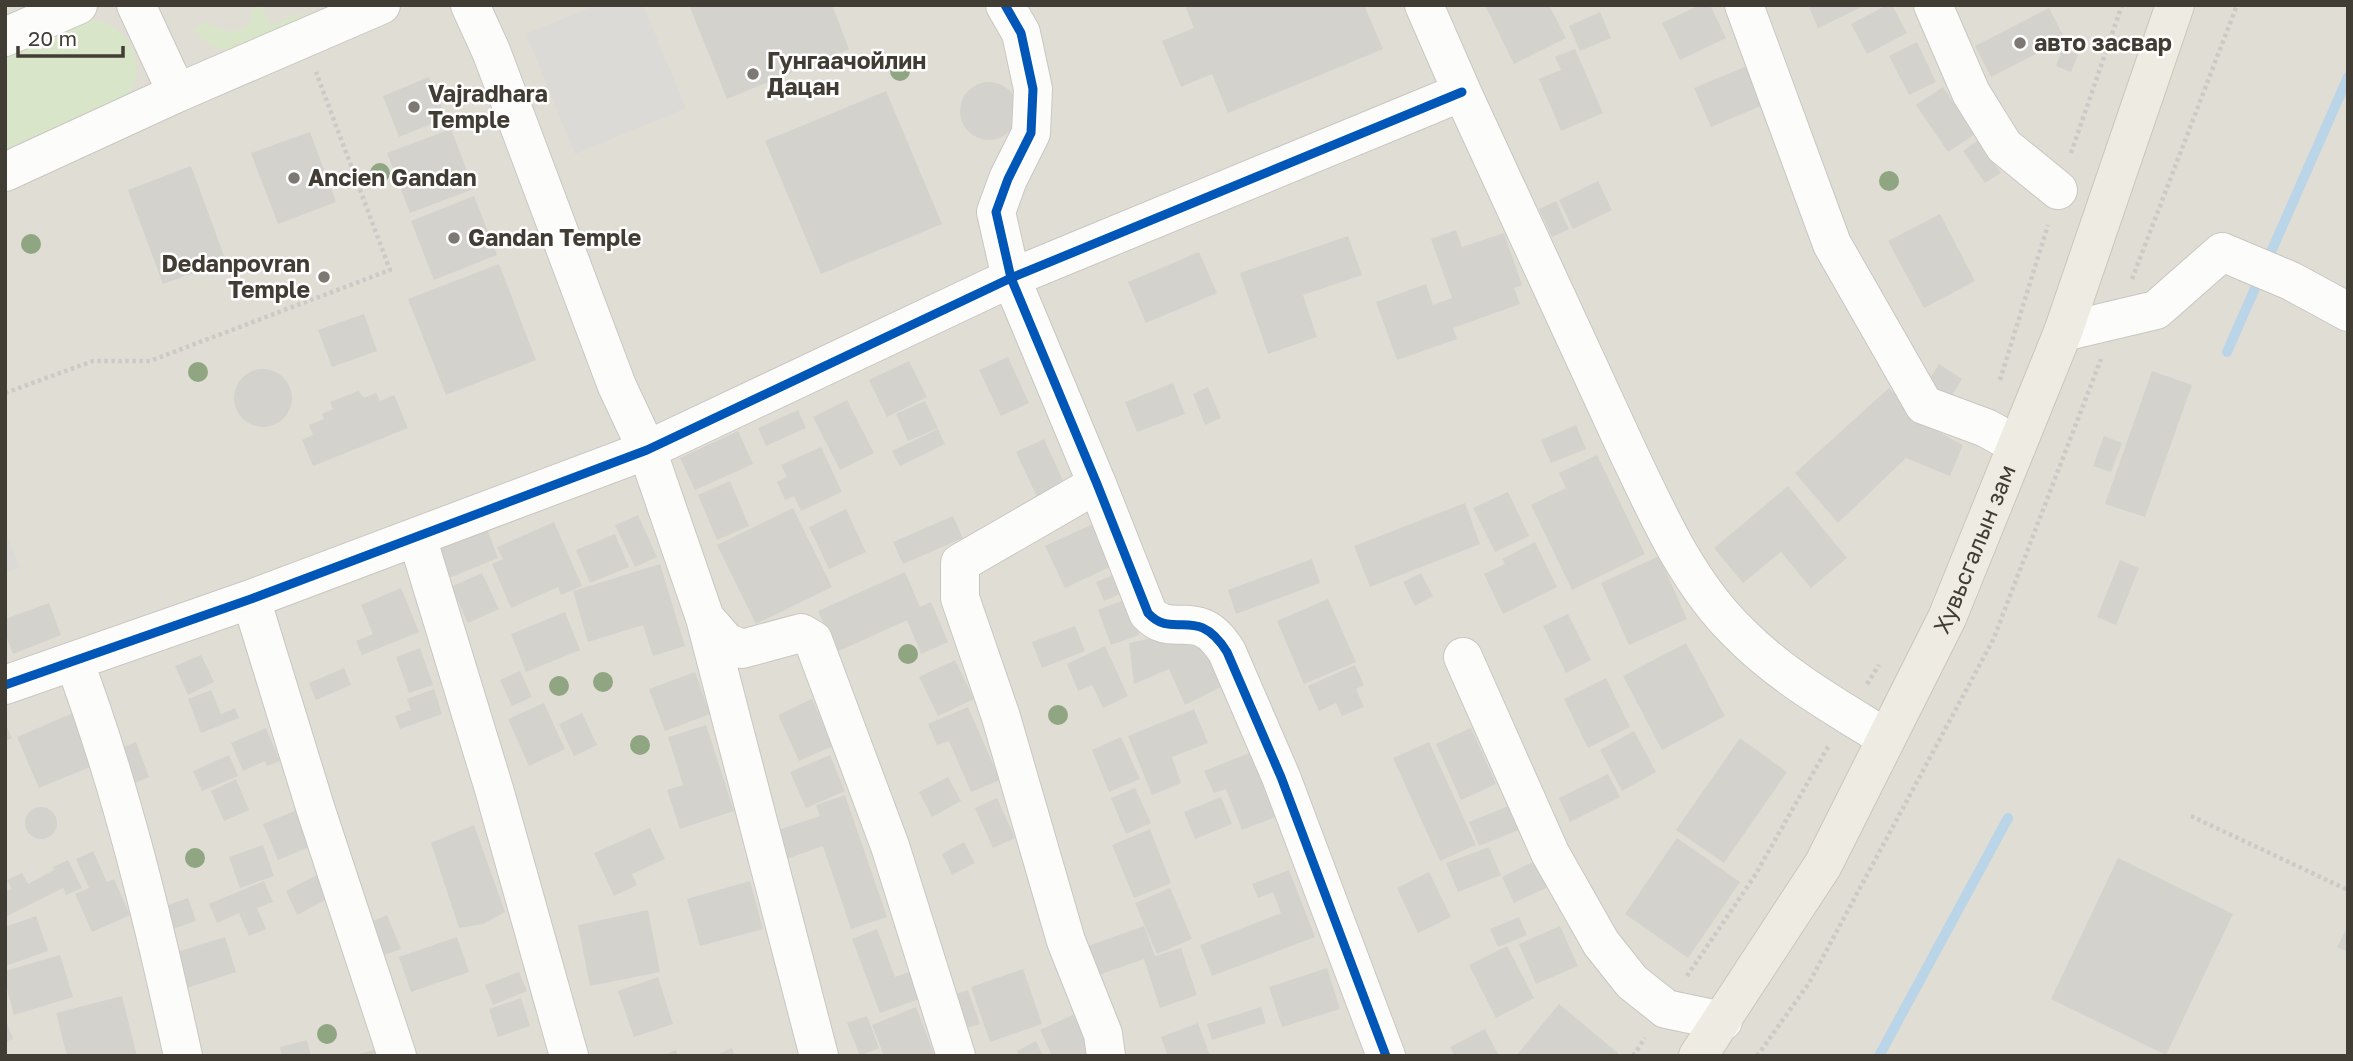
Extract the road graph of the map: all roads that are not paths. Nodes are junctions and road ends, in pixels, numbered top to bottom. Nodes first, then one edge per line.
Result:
1 (78, 5) edge
2 (136, 5) edge
3 (381, 5) edge
4 (470, 5) edge
5 (1005, 5) edge
6 (1424, 5) edge
7 (1744, 5) edge
8 (1933, 5) edge
9 (2175, 5) edge
10 (5, 37) edge
11 (1462, 92) junction
12 (177, 93) junction
13 (5, 173) edge
14 (2058, 190) road end
15 (1011, 278) junction
16 (2348, 312) edge
17 (2063, 332) junction
18 (2002, 436) junction
19 (647, 450) junction
20 (1097, 484) junction
21 (417, 537) junction
22 (251, 599) junction
23 (705, 618) junction
24 (1464, 657) dead end
25 (74, 662) junction
26 (5, 685) edge
27 (1886, 738) junction
28 (1723, 1021) junction
29 (183, 1056) edge
30 (397, 1056) edge
31 (569, 1056) edge
32 (819, 1056) edge
33 (956, 1056) edge
34 (1106, 1056) edge
35 (1386, 1056) edge
36 (1698, 1056) edge

1 - 10 street
2 - 12 street
3 - 12 street
4 - 19 street
5 - 15 street
6 - 11 street
7 - 18 street
8 - 14 street
9 - 17 main road, Хувьсгалын зам
11 - 15 street
11 - 27 street
12 - 13 street
15 - 19 street
15 - 20 street
16 - 17 street
17 - 18 main road, Хувьсгалын зам
18 - 27 main road, Хувьсгалын зам
19 - 21 street
19 - 23 street
20 - 34 street
20 - 35 street
21 - 22 street
21 - 31 street
22 - 25 street
22 - 30 street
23 - 32 street
23 - 33 street
24 - 28 street
25 - 26 street
25 - 29 street
27 - 28 main road, Хувьсгалын зам
28 - 36 main road, Хувьсгалын зам

